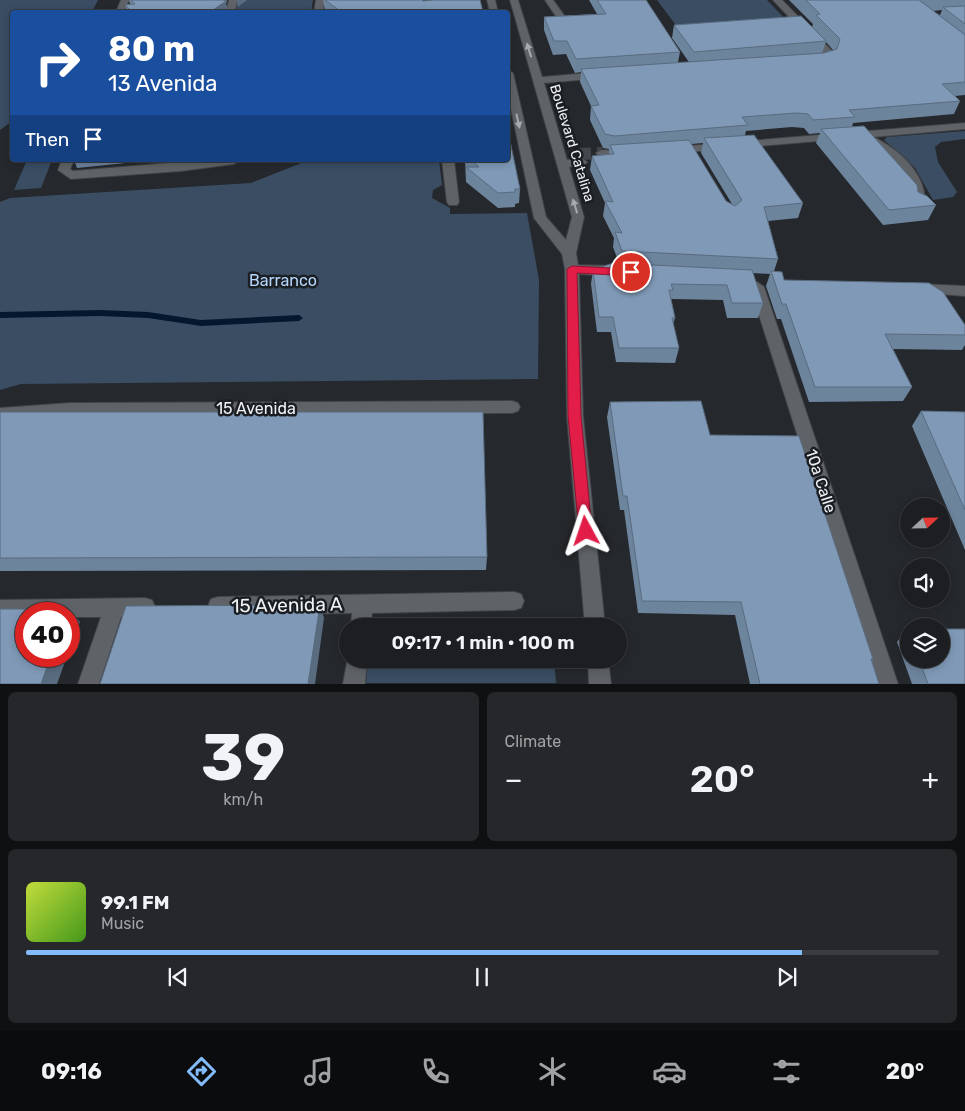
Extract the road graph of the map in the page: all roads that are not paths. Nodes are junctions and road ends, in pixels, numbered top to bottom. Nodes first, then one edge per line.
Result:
1 (514, 0) edge
2 (549, 0) edge
3 (777, 0) edge
4 (564, 22) edge
5 (811, 61) edge
6 (616, 74) edge
7 (537, 80) junction
8 (510, 82) edge
9 (965, 126) edge
10 (863, 135) junction
11 (662, 151) edge
12 (642, 153) edge
13 (606, 156) tunnel mouth
14 (580, 158) tunnel mouth
15 (561, 159) junction
16 (67, 162) edge
17 (219, 162) edge
18 (448, 162) edge
19 (453, 202) dead end
20 (918, 205) edge
21 (571, 261) junction
22 (621, 272) edge
23 (774, 280) edge
24 (902, 288) edge
25 (942, 290) junction
26 (965, 291) edge
27 (951, 306) edge
28 (512, 407) dead end
29 (0, 414) edge
30 (514, 601) dead end
31 (363, 603) junction
32 (164, 606) edge
33 (204, 606) edge
34 (114, 607) junction
35 (0, 609) edge
36 (362, 618) edge
37 (593, 618) edge
38 (356, 668) edge
39 (599, 668) edge
40 (88, 684) edge
41 (354, 684) edge
42 (600, 684) edge
43 (888, 684) edge

7 -> 1 street, Boulevard Catalina
2 - 4 street
3 - 5 street
6 - 7 street
7 - 15 street, Boulevard Catalina
8 -> 21 street
9 - 10 street
10 - 11 street
10 - 20 street
12 - 13 street
14 - 15 street
21 -> 15 street, Boulevard Catalina
16 - 17 street
18 - 19 street
21 - 22 street
21 - 37 street, Boulevard Catalina
23 - 43 street, 10a Calle
24 - 25 street
25 - 26 street
25 - 27 street
28 - 29 street, 15 Avenida
30 - 31 street, 15 Avenida A
31 - 33 street, 15 Avenida A
31 - 36 street
32 - 34 street
34 - 35 street
34 - 40 street
38 - 41 street
39 - 42 street

